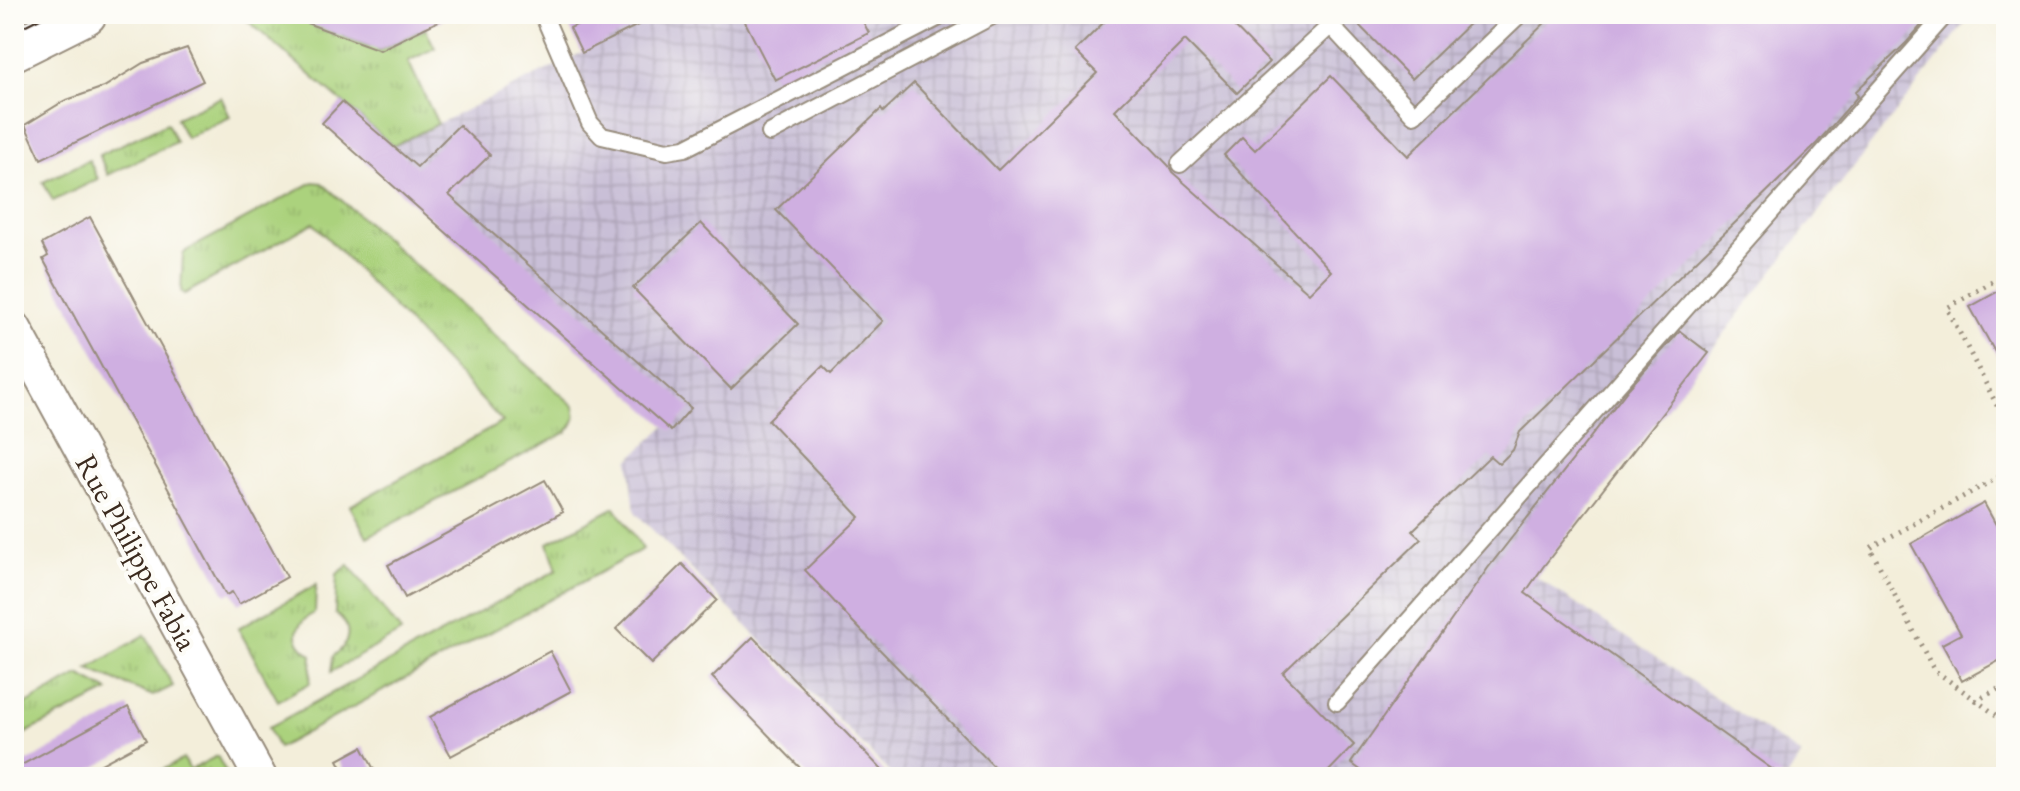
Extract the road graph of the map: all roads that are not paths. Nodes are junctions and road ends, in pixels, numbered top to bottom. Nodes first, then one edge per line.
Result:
1 (86, 14) edge
2 (543, 14) edge
3 (945, 14) edge
4 (996, 14) edge
5 (1520, 14) edge
6 (1946, 14) edge
7 (1326, 20) edge
8 (14, 50) edge
9 (770, 133) dead end
10 (1180, 164) dead end
11 (14, 327) edge
12 (1337, 702) dead end
13 (260, 777) edge

1 - 8 street
2 - 3 lane
4 - 9 lane
5 - 7 lane
6 - 12 lane
7 - 10 lane
11 - 13 street, Rue Philippe Fabia

